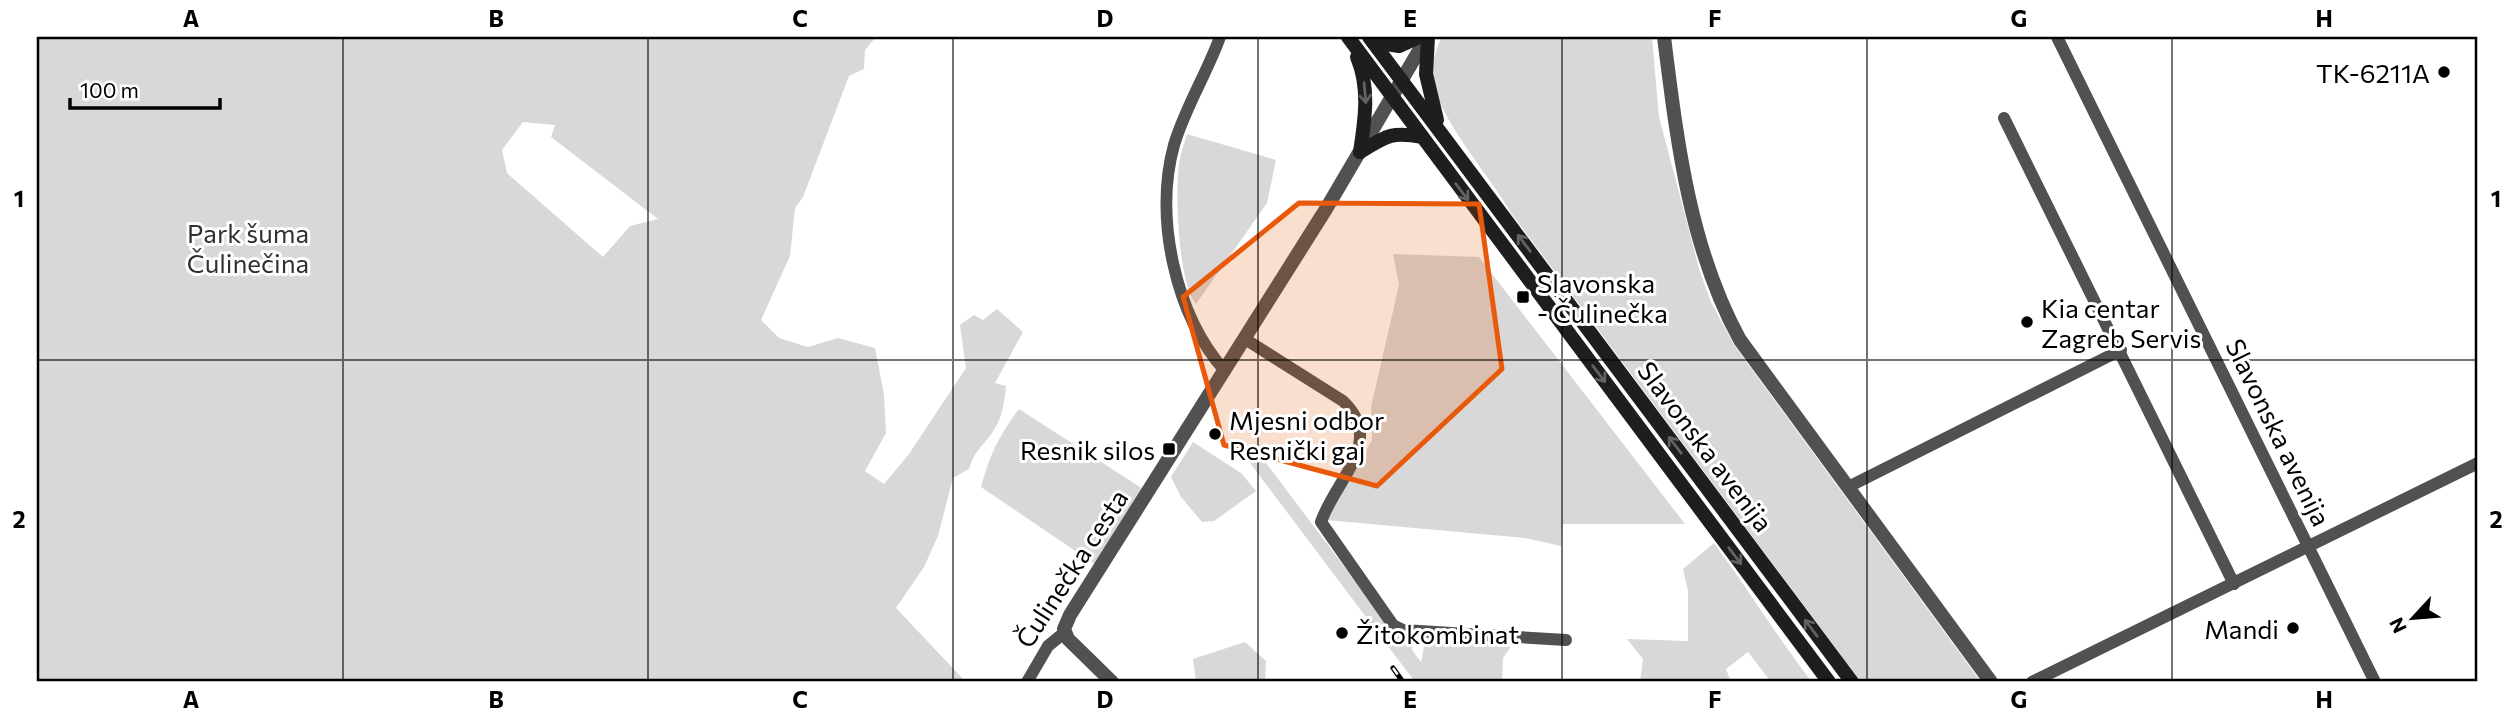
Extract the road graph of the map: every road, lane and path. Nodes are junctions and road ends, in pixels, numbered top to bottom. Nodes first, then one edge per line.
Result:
1 (1220, 37) edge
2 (1348, 37) edge
3 (1419, 37) edge
4 (1427, 37) edge
5 (1664, 37) edge
6 (2057, 37) edge
7 (1371, 40) edge
8 (1400, 78) junction
9 (1390, 95) junction
10 (2004, 118) dead end
11 (1443, 134) junction
12 (1422, 137) junction
13 (1360, 152) junction
14 (1245, 339) junction
15 (2120, 351) junction
16 (1225, 371) junction
17 (2478, 463) edge
18 (1848, 488) junction
19 (2309, 547) junction
20 (2234, 584) junction
21 (1065, 632) junction
22 (1566, 640) dead end
23 (1027, 682) edge
24 (1112, 682) edge
25 (1829, 682) edge
26 (1852, 682) edge
27 (1991, 682) edge
28 (2032, 682) edge
29 (2375, 682) edge

1 - 16 street
2 - 9 main road, Slavonska avenija
2 -> 13 main road
3 - 7 main road
4 - 8 street, Čulinečka cesta
4 - 11 main road
5 - 18 street
6 - 19 street, Slavonska avenija
7 - 8 main road, Slavonska avenija
8 - 9 street, Čulinečka cesta
8 - 11 main road, Slavonska avenija
9 - 12 main road, Slavonska avenija
9 - 13 street, Čulinečka cesta
10 - 15 street
26 -> 11 main road, Slavonska avenija
12 - 13 main road
12 -> 25 main road, Slavonska avenija
13 - 14 street, Čulinečka cesta
14 - 16 street, Čulinečka cesta
14 - 22 street
15 - 18 street
15 - 20 street
16 - 21 street, Čulinečka cesta
17 - 19 street, Slavonska avenija
18 - 27 street
19 - 20 street, Slavonska avenija
19 - 29 street, Slavonska avenija
20 - 28 street, Slavonska avenija
21 - 23 street, Čulinečka cesta
21 - 24 street

